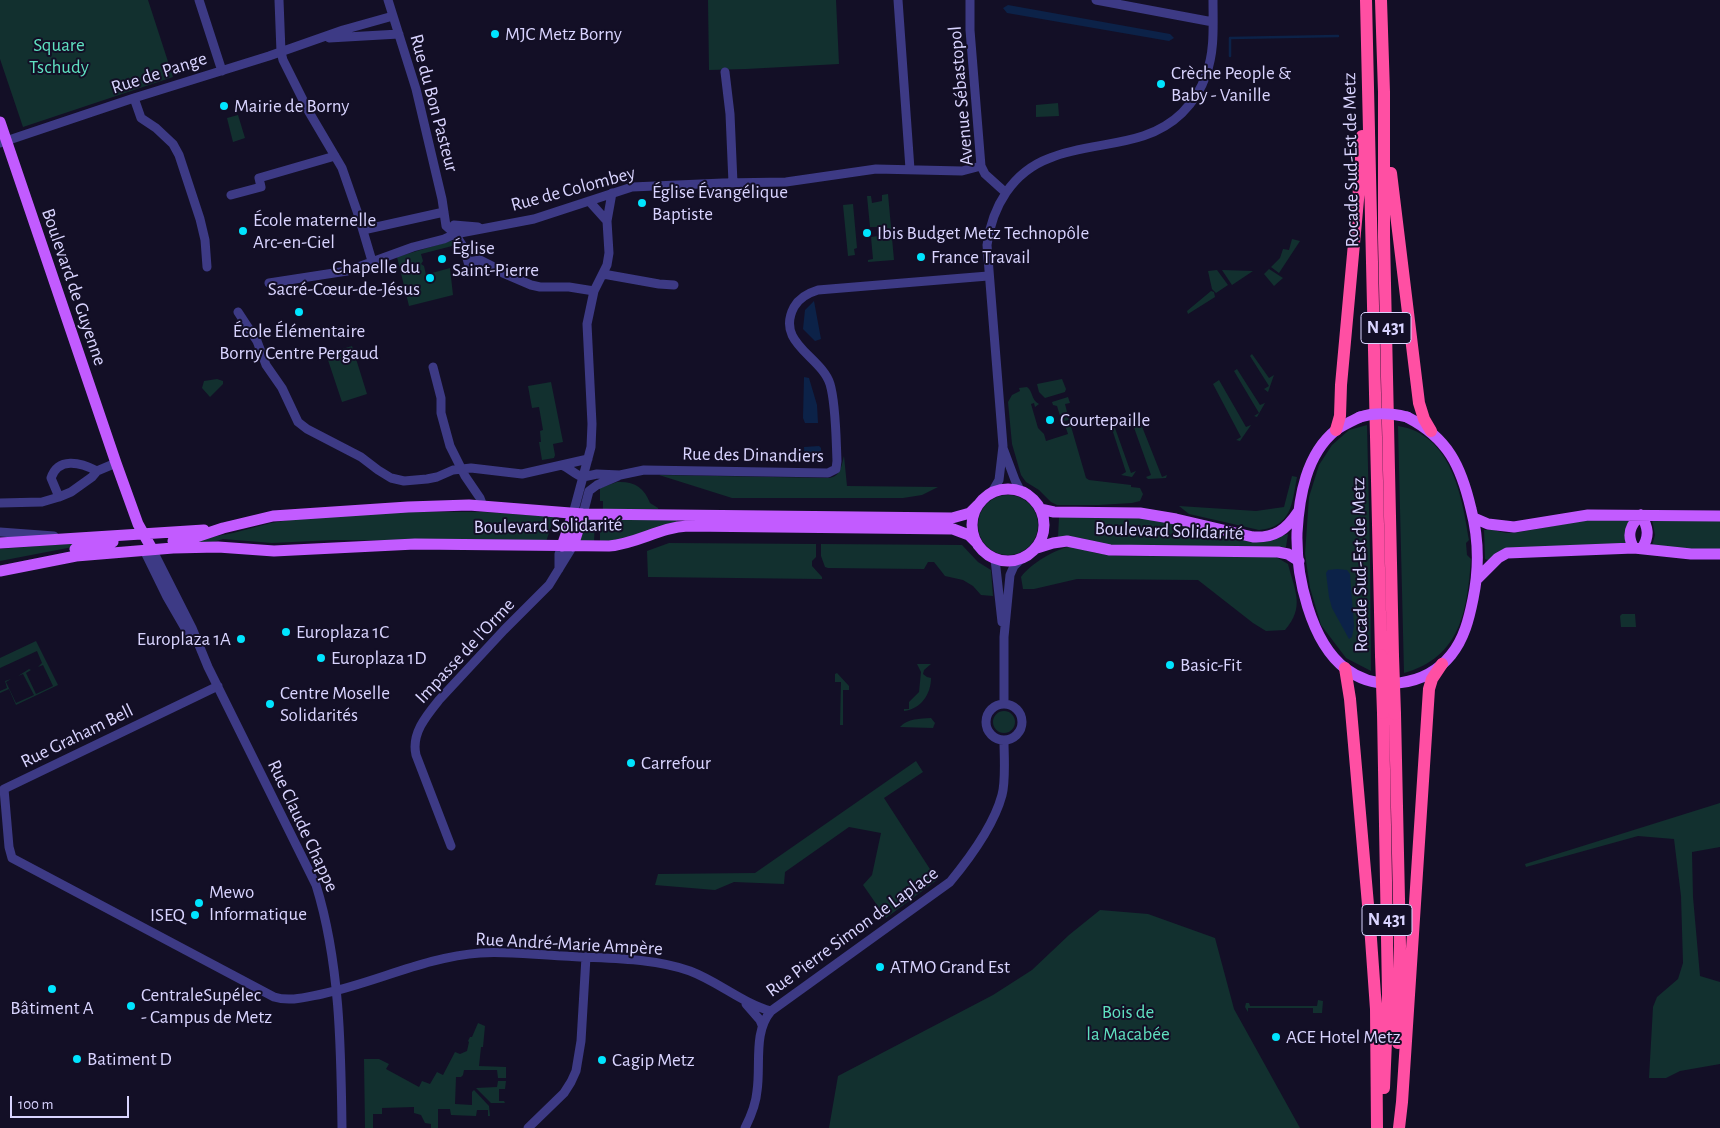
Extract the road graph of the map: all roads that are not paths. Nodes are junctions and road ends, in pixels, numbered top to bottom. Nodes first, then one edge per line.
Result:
1 (199, 0) edge
2 (279, 0) edge
3 (388, 0) edge
4 (898, 0) edge
5 (970, 0) edge
6 (1096, 0) edge
7 (1213, 0) edge
8 (1366, 0) edge
9 (1381, 0) edge
10 (393, 16) junction
11 (1213, 22) junction
12 (398, 34) junction
13 (321, 39) junction
14 (1367, 46) junction
15 (281, 52) junction
16 (222, 70) junction
17 (725, 72) dead end
18 (1384, 92) junction
19 (134, 98) junction
20 (0, 122) edge
21 (3, 142) edge
22 (335, 156) junction
23 (981, 166) junction
24 (910, 169) junction
25 (733, 183) junction
26 (1005, 192) junction
27 (612, 193) junction
28 (231, 195) dead end
29 (589, 201) junction
30 (444, 214) junction
31 (607, 221) junction
32 (454, 229) junction
33 (363, 230) junction
34 (372, 261) junction
35 (492, 266) dead end
36 (207, 267) dead end
37 (503, 273) dead end
38 (988, 276) junction
39 (601, 277) junction
40 (269, 283) dead end
41 (674, 285) dead end
42 (569, 287) junction
43 (594, 292) junction
44 (238, 312) dead end
45 (433, 367) dead end
46 (1336, 430) junction
47 (1431, 431) junction
48 (1002, 446) junction
49 (588, 458) junction
50 (116, 463) junction
51 (561, 465) junction
52 (462, 469) junction
53 (96, 471) junction
54 (620, 475) junction
55 (583, 476) junction
56 (1021, 492) junction
57 (991, 494) junction
58 (59, 497) junction
59 (0, 503) edge
60 (978, 505) junction
61 (483, 506) junction
62 (1040, 508) junction
63 (1299, 510) junction
64 (578, 514) junction
65 (1641, 515) junction
66 (1720, 516) edge
67 (1474, 518) junction
68 (0, 532) edge
69 (77, 538) junction
70 (144, 542) junction
71 (976, 542) junction
72 (0, 543) edge
73 (568, 546) junction
74 (1037, 548) junction
75 (1638, 548) junction
76 (1720, 554) edge
77 (995, 559) junction
78 (1021, 559) junction
79 (1298, 560) junction
80 (0, 564) edge
81 (0, 571) edge
82 (1478, 579) junction
83 (1004, 637) junction
84 (1387, 656) junction
85 (1442, 664) junction
86 (1345, 668) junction
87 (218, 686) junction
88 (1004, 704) junction
89 (1389, 713) junction
90 (1004, 741) junction
91 (451, 846) dead end
92 (9, 847) joint
93 (586, 958) junction
94 (336, 990) junction
95 (739, 997) junction
96 (771, 1011) junction
97 (762, 1025) junction
98 (342, 1128) edge
99 (528, 1128) edge
100 (745, 1128) edge
101 (1379, 1128) edge
102 (1394, 1128) edge
103 (1399, 1128) edge

1 - 16 street
2 - 15 street
3 - 10 street, Rue du Bon Pasteur
4 - 24 street
5 - 23 street, Avenue Sébastopol
6 - 11 street
7 - 11 street
8 - 14 highway, Rocade Sud-Est de Metz / N 431
9 - 18 highway, Rocade Sud-Est de Metz / N 431
10 - 12 street, Rue du Bon Pasteur
10 - 13 street, Rue de Pange
11 - 26 street
12 - 13 street, Rue de Pange
12 - 30 street, Rue du Bon Pasteur
13 - 15 street, Rue de Pange
14 - 46 highway
14 - 84 highway, Rocade Sud-Est de Metz / N 431
15 - 16 street, Rue de Pange
15 - 22 street
16 - 19 street, Rue de Pange
17 - 25 street
18 - 47 highway
18 - 84 highway, Rocade Sud-Est de Metz / N 431
19 - 21 street, Rue de Pange
19 - 36 street
20 - 21 main road, Boulevard de Guyenne
21 - 50 main road, Boulevard de Guyenne
22 - 28 street
22 - 33 street
23 - 24 street, Rue de Colombey
23 - 26 street, Avenue Sébastopol
24 - 25 street, Rue de Colombey
25 - 27 street, Rue de Colombey
26 - 38 street
27 - 29 street, Rue de Colombey
27 - 31 street
29 - 31 street
29 - 32 street, Rue de Colombey
30 - 32 street
30 - 33 street
31 - 39 street
32 - 34 street
32 - 35 street
33 - 34 street
34 - 40 street
37 - 42 street
38 - 48 street
38 - 54 street, Rue des Dinandiers
39 - 41 street
39 - 42 street
39 - 43 street
42 - 43 street
43 - 49 street
44 - 52 street
45 - 52 street
46 - 47 main road, bridge
46 - 63 main road
47 - 67 main road
48 - 56 street
48 - 57 street
49 - 51 street
49 - 55 street
50 - 53 street
50 - 70 main road, Boulevard de Guyenne
51 - 52 street
51 - 55 street
52 - 61 street
53 - 58 street
53 - 58 street
54 - 55 street, Rue des Dinandiers
54 - 64 street, Rue des Dinandiers
55 - 64 street
56 - 57 main road
56 - 62 main road
57 - 60 main road
58 - 59 street
60 - 64 main road, Boulevard Solidarité
60 - 71 main road
61 - 64 main road, Boulevard Solidarité
61 - 70 main road, Boulevard Solidarité
62 - 63 main road, Boulevard Solidarité
62 - 74 main road
63 - 79 main road
64 - 73 main road
65 - 66 main road
65 - 67 main road
65 - 75 main road
65 - 75 main road
67 - 82 main road
68 - 69 street
69 - 70 main road, Boulevard Solidarité
69 - 72 main road, Boulevard Solidarité
70 - 73 main road, Boulevard Solidarité
70 - 80 main road, Boulevard Solidarité
70 - 81 main road, Boulevard Solidarité
70 - 87 street, Rue Claude Chappe
71 - 73 main road, Boulevard Solidarité
71 - 77 main road
73 - 91 street, Impasse de l'Orme
74 - 78 main road
74 - 79 main road, Boulevard Solidarité
75 - 76 main road
75 - 82 main road
77 - 78 main road
77 - 83 street
78 - 83 street
79 - 86 main road
82 - 85 main road
83 - 88 street
84 - 89 highway, Rocade Sud-Est de Metz / N 431, bridge
85 - 86 main road
85 - 103 highway
86 - 101 highway
87 - 92 street, Rue Graham Bell
87 - 94 street, Rue Claude Chappe
88 - 90 street
88 - 90 street
89 - 101 highway, Rocade Sud-Est de Metz / N 431
89 - 102 highway, Rocade Sud-Est de Metz / N 431
90 - 96 street, Rue Pierre Simon de Laplace
92 - 94 street, Rue André-Marie Ampère
93 - 94 street, Rue André-Marie Ampère
93 - 95 street, Rue André-Marie Ampère
93 - 99 street
94 - 98 street, Rue Claude Chappe
95 - 96 street, Rue André-Marie Ampère
95 - 97 street, Rue André-Marie Ampère
96 - 97 street, Rue Pierre Simon de Laplace
97 - 100 street, Rue Pierre Simon de Laplace

